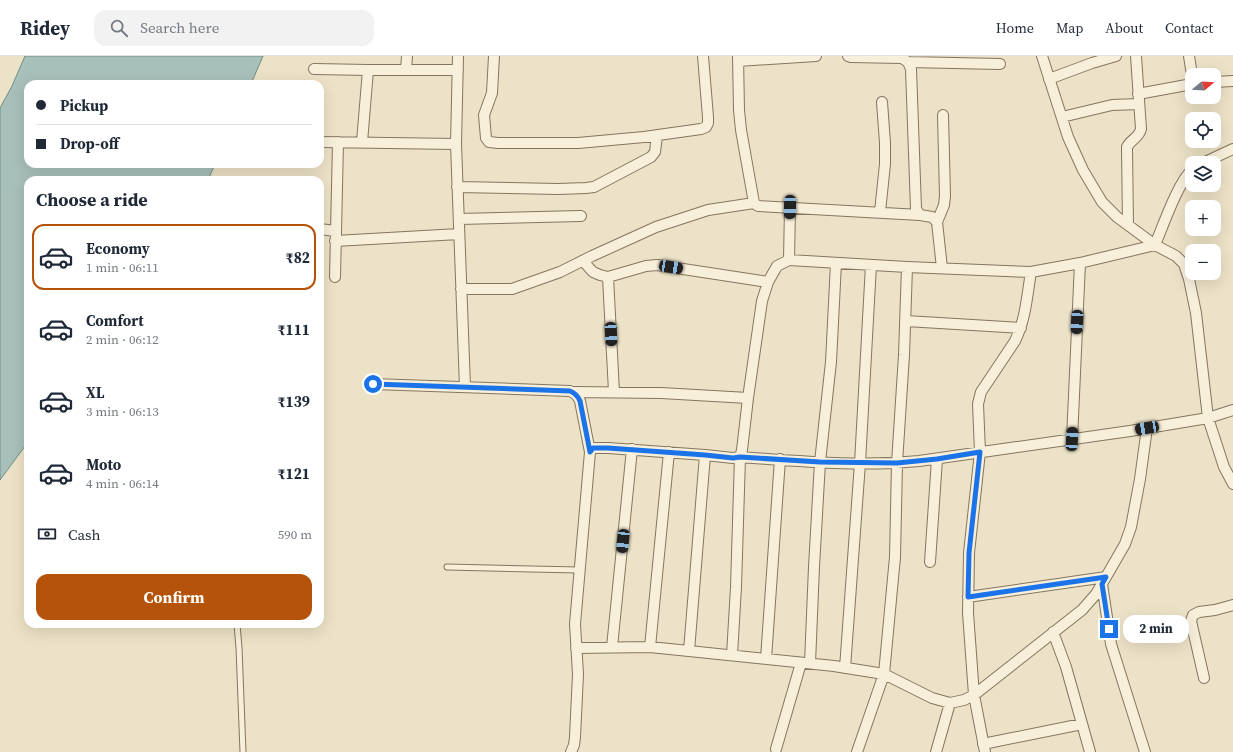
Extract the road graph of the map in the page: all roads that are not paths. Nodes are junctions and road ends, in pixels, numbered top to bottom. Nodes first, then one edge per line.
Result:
1 (406, 56) edge
2 (458, 56) edge
3 (494, 56) edge
4 (703, 56) edge
5 (816, 56) edge
6 (848, 56) edge
7 (1042, 56) edge
8 (1116, 56) edge
9 (1136, 56) edge
10 (1189, 56) edge
11 (738, 58) edge
12 (908, 62) junction
13 (1000, 64) dead end
14 (1191, 68) edge
15 (314, 69) dead end
16 (368, 70) junction
17 (406, 70) junction
18 (458, 70) junction
19 (1049, 79) junction
20 (1233, 81) edge
21 (1221, 82) edge
22 (1185, 86) edge
23 (1138, 99) junction
24 (882, 102) dead end
25 (943, 115) dead end
26 (1062, 117) junction
27 (657, 135) junction
28 (324, 142) edge
29 (338, 142) junction
30 (362, 142) junction
31 (456, 144) junction
32 (1233, 149) edge
33 (1218, 156) edge
34 (1185, 178) edge
35 (457, 187) junction
36 (754, 203) junction
37 (790, 207) junction
38 (880, 212) junction
39 (920, 215) junction
40 (581, 216) dead end
41 (459, 219) junction
42 (937, 222) junction
43 (1128, 225) junction
44 (324, 231) edge
45 (459, 234) junction
46 (335, 236) junction
47 (1155, 245) junction
48 (789, 260) junction
49 (584, 261) junction
50 (836, 263) junction
51 (1080, 263) junction
52 (872, 265) junction
53 (907, 267) junction
54 (942, 268) junction
55 (1030, 272) junction
56 (335, 277) dead end
57 (608, 277) junction
58 (768, 282) junction
59 (461, 289) junction
60 (906, 321) junction
61 (1021, 328) junction
62 (373, 384) dead end
63 (465, 387) junction
64 (574, 392) junction
65 (614, 392) junction
66 (748, 398) junction
67 (1233, 410) edge
68 (1208, 418) junction
69 (1147, 428) junction
70 (1072, 439) junction
71 (632, 450) junction
72 (590, 452) junction
73 (669, 452) junction
74 (980, 452) junction
75 (705, 455) junction
76 (740, 457) junction
77 (780, 459) junction
78 (937, 459) junction
79 (820, 462) junction
80 (860, 463) junction
81 (897, 463) junction
82 (1233, 484) edge
83 (930, 562) dead end
84 (448, 567) dead end
85 (579, 570) junction
86 (1104, 580) junction
87 (968, 597) junction
88 (1233, 605) edge
89 (237, 628) edge
90 (1054, 632) junction
91 (612, 647) junction
92 (650, 647) junction
93 (576, 648) junction
94 (689, 651) junction
95 (732, 655) junction
96 (766, 659) junction
97 (806, 663) junction
98 (845, 668) junction
99 (884, 674) junction
100 (1204, 678) dead end
101 (974, 695) junction
102 (950, 703) junction
103 (1082, 724) junction
104 (984, 748) edge
105 (776, 749) dead end
106 (243, 752) edge
107 (570, 752) edge
108 (857, 752) edge
109 (936, 752) edge
110 (1090, 752) edge
111 (1145, 752) edge

1 - 17 street
2 - 18 street
3 - 27 street
4 - 27 street
5 - 11 street
6 - 12 street
7 - 19 street
8 - 19 street
9 - 23 street
10 - 14 street
11 - 36 street
12 - 13 street
12 - 39 street
15 - 16 street
16 - 17 street
16 - 30 street
17 - 18 street
18 - 31 street
19 - 26 street
20 - 21 street
22 - 23 street
23 - 26 street
23 - 43 street
24 - 38 street
25 - 42 street
26 - 43 street
27 - 35 street
28 - 29 street
29 - 30 street
29 - 46 street
30 - 31 street
31 - 35 street
32 - 33 street
34 - 47 street
35 - 41 street
36 - 37 street
36 - 49 street
37 - 38 street
37 - 48 street
38 - 39 street
39 - 42 street
40 - 41 street
41 - 45 street
42 - 54 street
43 - 47 street
44 - 46 street
45 - 46 street
45 - 59 street
46 - 56 street
47 - 51 street
47 - 68 street
48 - 50 street
48 - 58 street
49 - 57 street
49 - 59 street
50 - 52 street
50 - 79 street
51 - 55 street
51 - 70 street
52 - 53 street
52 - 80 street
53 - 54 street
53 - 60 street
54 - 55 street
55 - 61 street
57 - 58 street
57 - 65 street
58 - 66 street
59 - 63 street
60 - 61 street
60 - 81 street
61 - 74 street
62 - 63 street
63 - 64 street
64 - 65 street
64 - 72 street
65 - 66 street
66 - 76 street
67 - 68 street
68 - 69 street
68 - 82 street
69 - 70 street
69 - 86 street
70 - 74 street
71 - 72 street
71 - 73 street
71 - 91 street
72 - 85 street
73 - 75 street
73 - 92 street
74 - 78 street
74 - 87 street
75 - 76 street
75 - 94 street
76 - 77 street
76 - 95 street
77 - 79 street
77 - 96 street
78 - 81 street
78 - 83 street
79 - 80 street
79 - 97 street
80 - 81 street
80 - 98 street
81 - 99 street
84 - 85 lane
85 - 93 street
86 - 87 street
86 - 90 street
86 - 111 street
87 - 101 street
88 - 100 street
89 - 106 lane
90 - 101 street
90 - 103 street
91 - 92 street
91 - 93 street
92 - 94 street
93 - 107 street
94 - 95 street
95 - 96 street
96 - 97 street
97 - 98 street
97 - 105 street
98 - 99 street
99 - 102 street
99 - 108 street
101 - 102 street
101 - 104 street
102 - 109 street
103 - 104 street
103 - 110 street

